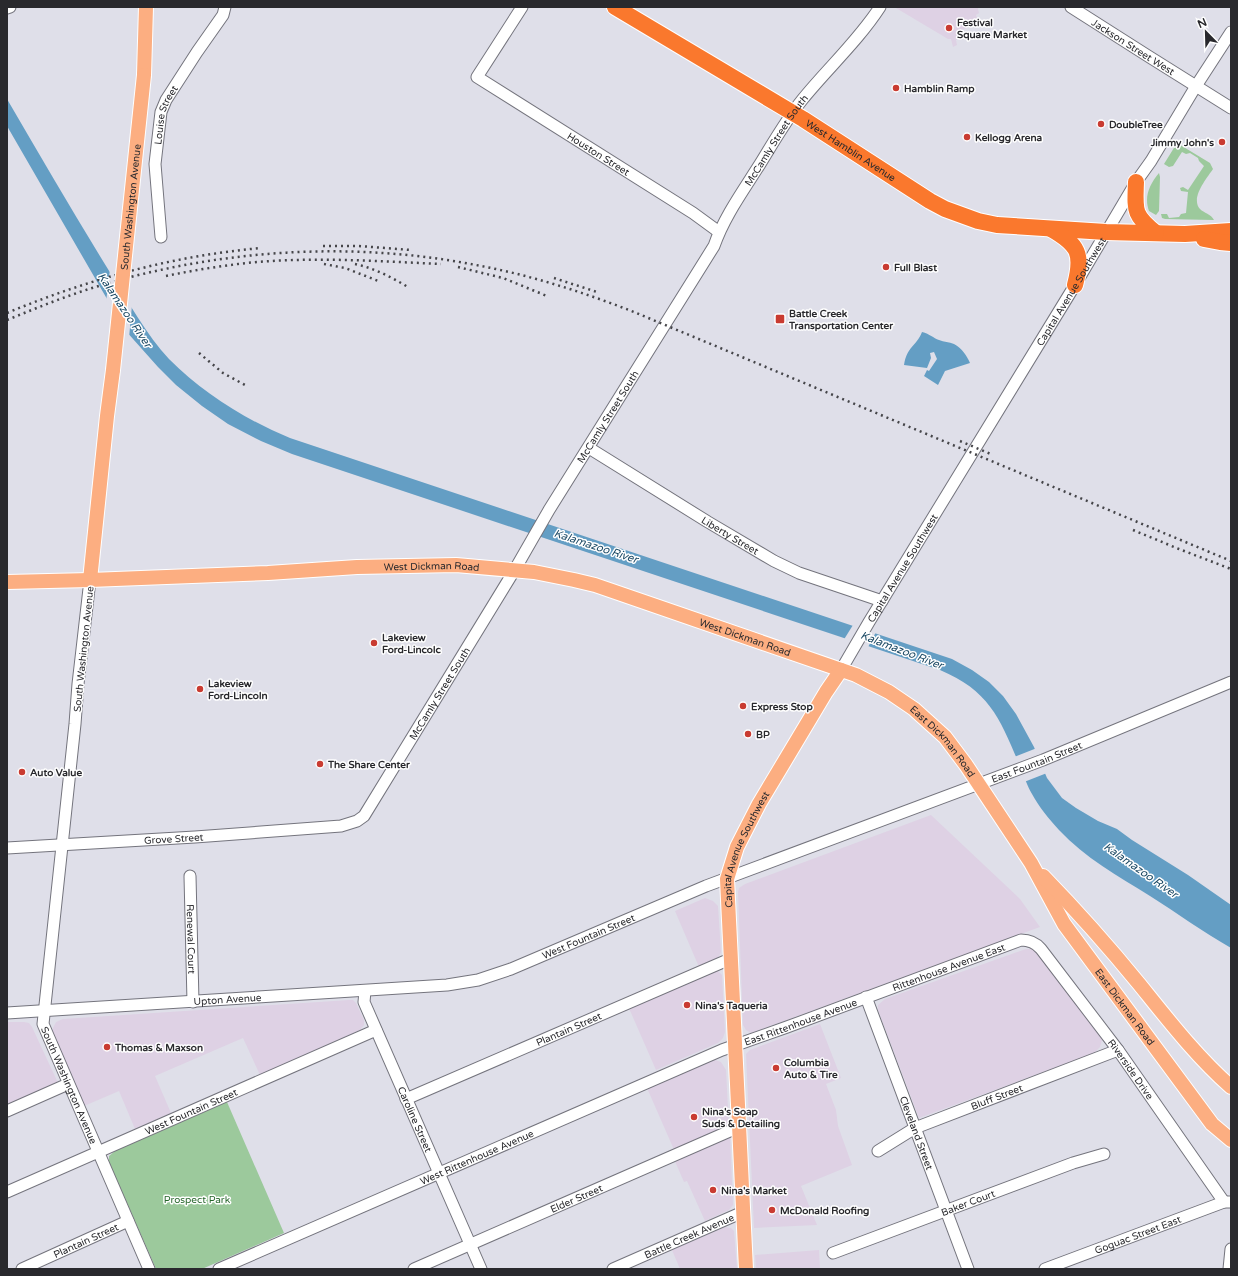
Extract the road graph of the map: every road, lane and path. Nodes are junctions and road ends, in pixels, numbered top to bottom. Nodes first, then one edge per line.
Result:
1 (10, 7) edge
2 (146, 7) edge
3 (225, 7) edge
4 (522, 7) edge
5 (615, 7) edge
6 (880, 7) edge
7 (1072, 7) edge
8 (7, 8) edge
9 (1231, 32) edge
10 (1196, 86) junction
11 (1231, 108) edge
12 (792, 113) junction
13 (1136, 182) junction
14 (1050, 228) junction
15 (1231, 231) edge
16 (719, 232) junction
17 (1106, 232) junction
18 (1156, 233) junction
19 (1185, 234) junction
20 (161, 237) dead end
21 (1231, 243) edge
22 (1075, 285) junction
23 (589, 448) junction
24 (514, 571) junction
25 (90, 580) junction
26 (7, 582) edge
27 (882, 601) junction
28 (841, 670) junction
29 (1231, 682) edge
30 (978, 784) junction
31 (341, 826) joint
32 (63, 844) junction
33 (7, 848) edge
34 (1031, 863) junction
35 (190, 876) dead end
36 (727, 879) junction
37 (1031, 941) joint
38 (730, 958) junction
39 (447, 985) joint
40 (364, 991) junction
41 (866, 997) junction
42 (193, 1002) junction
43 (44, 1011) junction
44 (7, 1014) edge
45 (376, 1030) junction
46 (735, 1045) junction
47 (1118, 1050) junction
48 (68, 1084) junction
49 (1231, 1087) edge
50 (406, 1099) junction
51 (7, 1111) edge
52 (739, 1127) junction
53 (915, 1128) junction
54 (1231, 1140) edge
55 (878, 1151) dead end
56 (98, 1152) junction
57 (1104, 1154) dead end
58 (438, 1172) junction
59 (7, 1192) edge
60 (1227, 1202) edge
61 (946, 1211) junction
62 (743, 1212) junction
63 (128, 1221) junction
64 (470, 1245) junction
65 (1231, 1250) edge
66 (833, 1253) dead end
67 (22, 1269) edge
68 (149, 1269) edge
69 (219, 1269) edge
70 (414, 1269) edge
71 (481, 1269) edge
72 (613, 1269) edge
73 (746, 1269) edge
74 (968, 1269) edge
75 (1045, 1269) edge
76 (1228, 1269) edge

1 - 8 street
2 - 25 main road, South Washington Avenue, bridge
3 - 20 street, Louise Street
4 - 16 street, Houston Street
5 - 12 highway, West Hamblin Avenue
6 - 12 street, McCamly Street South
7 - 10 street, Jackson Street West
9 - 10 street, Capital Avenue Southwest
10 - 11 street, Jackson Street West
10 - 13 street, Capital Avenue Southwest
12 - 14 highway, West Hamblin Avenue
12 - 16 street, McCamly Street South
13 - 17 street, Capital Avenue Southwest
13 - 18 highway
14 - 17 highway, West Hamblin Avenue
14 - 22 highway
15 - 19 highway
16 - 23 street, McCamly Street South
17 - 18 highway, West Hamblin Avenue
17 - 22 street, Capital Avenue Southwest
18 - 19 highway, West Hamblin Avenue
19 - 21 highway
22 - 27 street, Capital Avenue Southwest
23 - 24 street, McCamly Street South
23 - 27 street, Liberty Street
24 - 25 main road, West Dickman Road
24 - 28 main road, West Dickman Road
24 - 31 street, McCamly Street South
25 - 26 main road, West Dickman Road
25 - 32 street, South Washington Avenue
27 - 28 street, Capital Avenue Southwest
28 - 30 main road, East Dickman Road
28 - 36 main road, Capital Avenue Southwest
29 - 30 street, East Fountain Street
30 - 34 main road, East Dickman Road
30 - 36 street, East Fountain Street
31 - 32 street, Grove Street
32 - 33 street, Grove Street
32 - 43 street, South Washington Avenue
34 - 49 main road, East Dickman Road
34 - 54 main road, East Dickman Road
35 - 42 street, Renewal Court
36 - 38 main road, Capital Avenue Southwest
36 - 39 street, West Fountain Street
37 - 41 street, Rittenhouse Avenue East
37 - 47 street, Riverside Drive
38 - 46 main road, Capital Avenue Southwest
38 - 50 street, Plantain Street
39 - 40 street, Upton Avenue
40 - 42 street, Upton Avenue
40 - 45 street, Caroline Street
41 - 46 street, East Rittenhouse Avenue
41 - 53 street, Cleveland Street
42 - 43 street, Upton Avenue
43 - 44 street, Upton Avenue
43 - 48 street, South Washington Avenue
45 - 50 street, Caroline Street
45 - 56 street, West Fountain Street
46 - 52 main road, Capital Avenue Southwest
46 - 58 street, West Rittenhouse Avenue
47 - 53 street, Bluff Street
47 - 60 street, Riverside Drive
48 - 51 street
48 - 56 street, South Washington Avenue
50 - 58 street, Caroline Street
52 - 62 main road, Capital Avenue Southwest
52 - 64 street, Elder Street
53 - 55 street, Bluff Street
53 - 61 street, Cleveland Street
56 - 59 street, West Fountain Street
56 - 63 street, South Washington Avenue
57 - 61 street, Baker Court
58 - 64 street, Caroline Street
58 - 69 street, West Rittenhouse Avenue
60 - 75 street, Goguac Street East
61 - 66 street, Baker Court
61 - 74 street, Cleveland Street
62 - 72 street, Battle Creek Avenue
62 - 73 main road, Capital Avenue Southwest
63 - 67 street, Plantain Street
63 - 68 street, South Washington Avenue
64 - 70 street, Elder Street
64 - 71 street, Caroline Street
65 - 76 street

